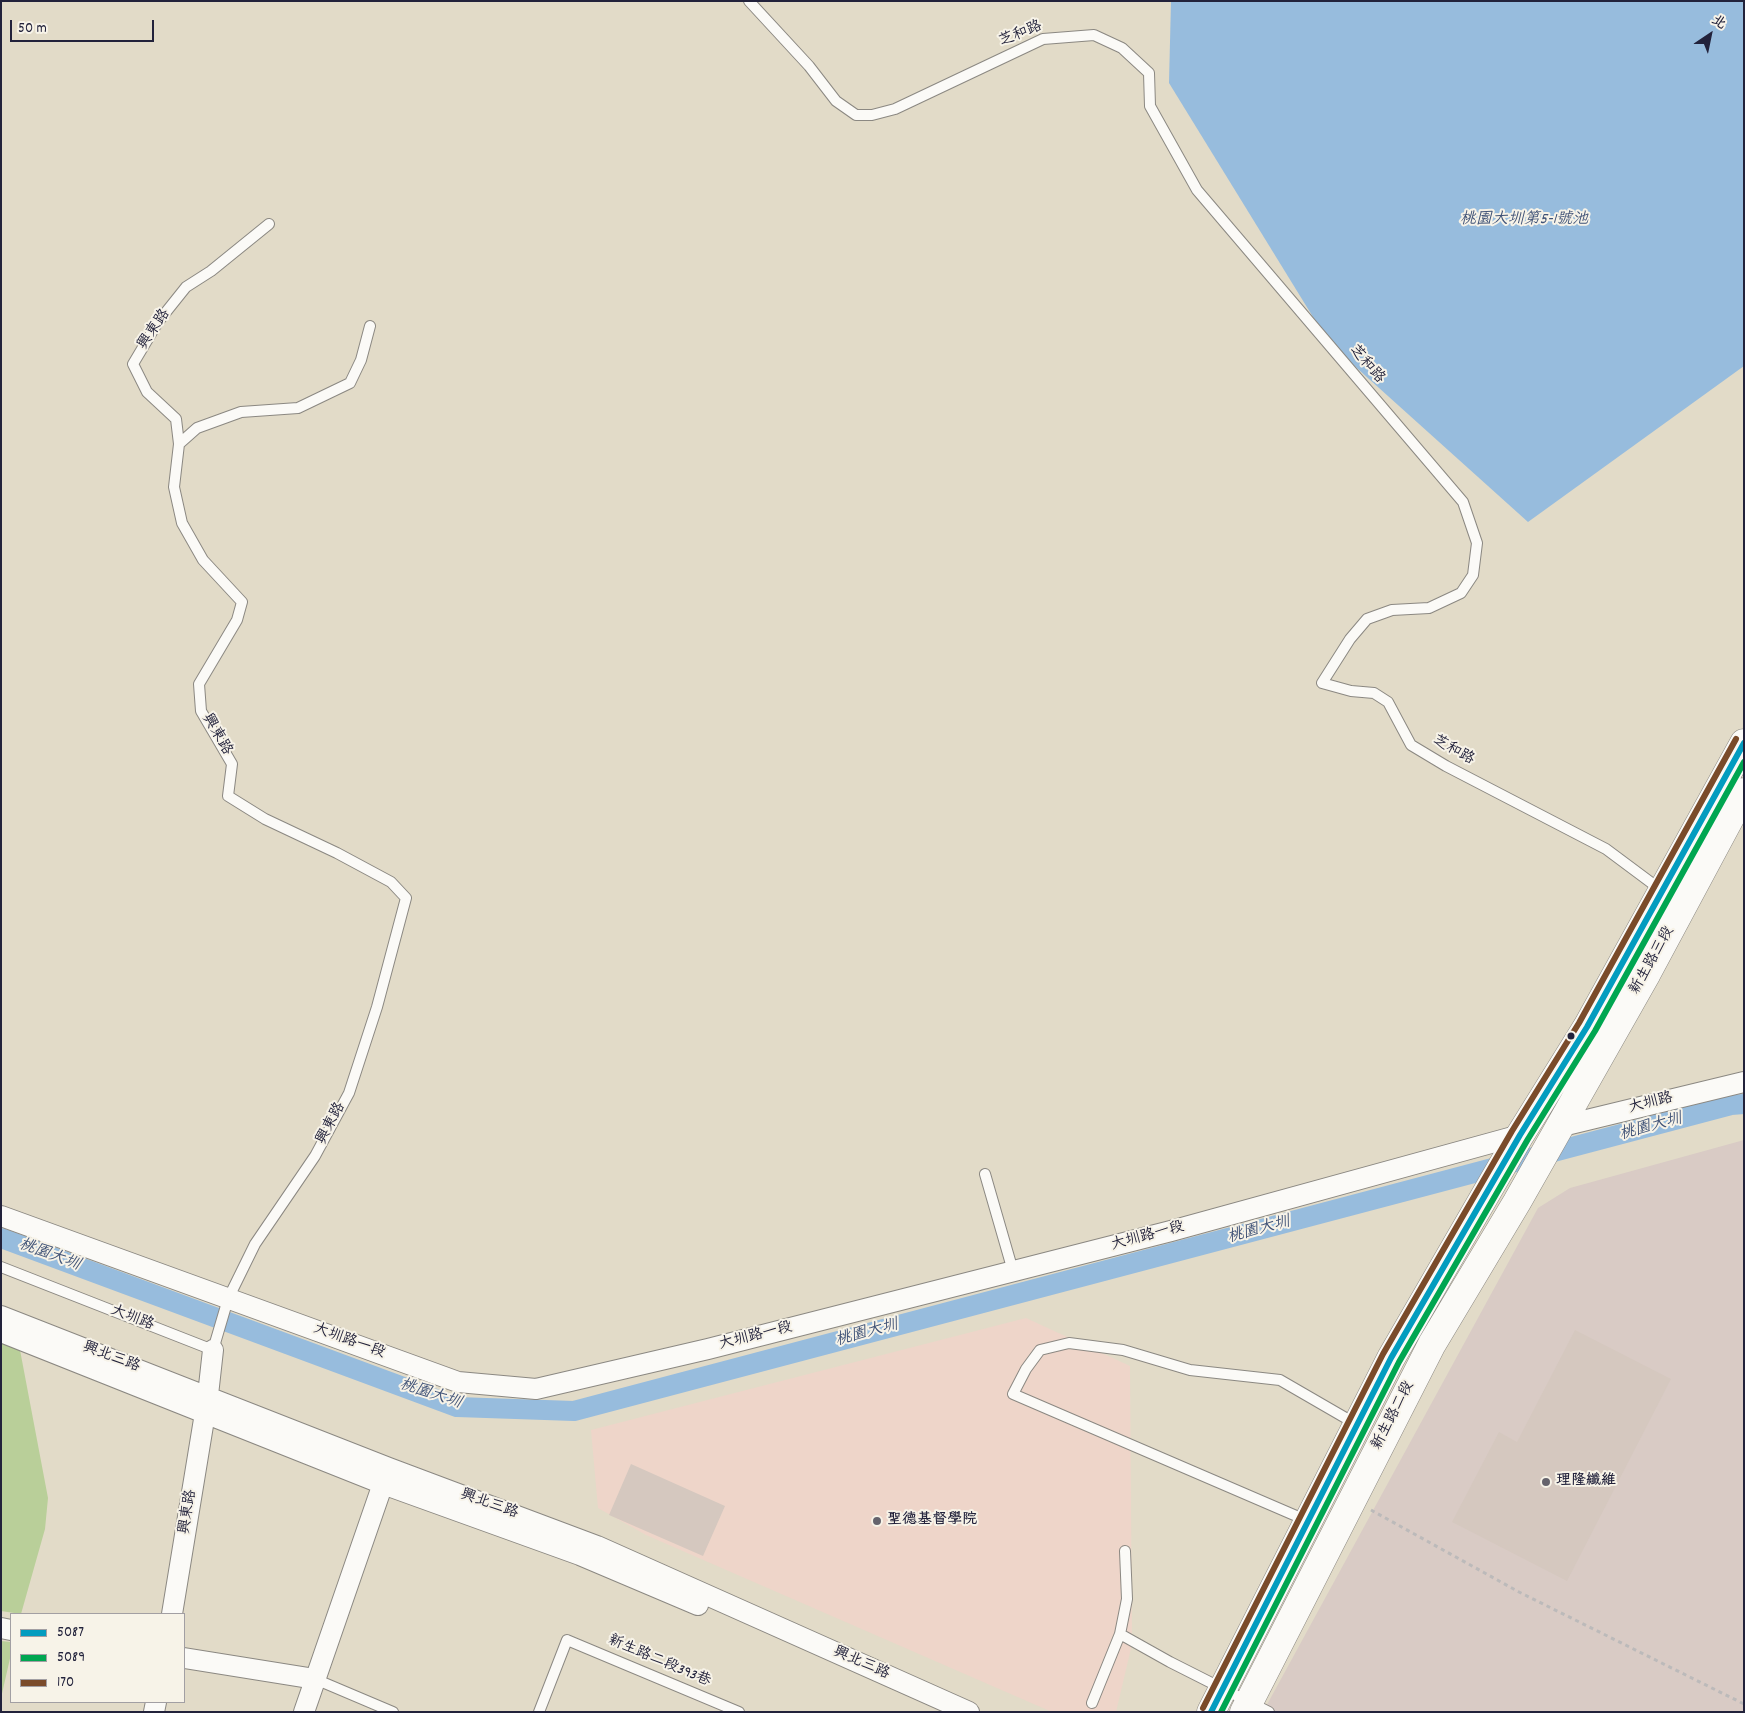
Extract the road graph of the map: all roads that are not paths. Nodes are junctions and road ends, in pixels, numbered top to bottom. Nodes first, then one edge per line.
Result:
1 (749, 1) edge
2 (269, 224) dead end
3 (370, 326) dead end
4 (180, 444) junction
5 (1744, 743) edge
6 (1744, 792) edge
7 (1662, 890) junction
8 (1744, 1082) edge
9 (1558, 1127) junction
10 (1520, 1136) junction
11 (985, 1174) dead end
12 (1, 1216) edge
13 (1, 1267) edge
14 (1013, 1271) junction
15 (228, 1299) junction
16 (1, 1316) edge
17 (1, 1332) edge
18 (214, 1344) junction
19 (207, 1403) junction
20 (1358, 1425) junction
21 (386, 1476) junction
22 (1309, 1521) junction
23 (1125, 1551) dead end
24 (172, 1613) edge
25 (1120, 1634) junction
26 (185, 1658) edge
27 (315, 1679) junction
28 (1217, 1700) edge
29 (1092, 1703) dead end
30 (1254, 1708) edge
31 (304, 1712) edge
32 (393, 1712) edge
33 (539, 1712) edge
34 (739, 1712) edge
35 (940, 1712) edge
36 (969, 1712) edge

1 - 7 lane, 芝和路
2 - 4 lane, 興東路
3 - 4 lane
4 - 15 lane, 興東路
5 - 7 main road, 新生路三段
6 - 9 main road, 新生路三段
7 - 10 main road, 新生路三段
8 - 9 street, 大圳路
9 - 30 main road, 新生路二段
10 - 14 street, 大圳路一段
10 - 20 main road, 新生路二段
11 - 14 lane
12 - 15 street, 大圳路一段
13 - 18 lane, 大圳路
14 - 15 street, 大圳路一段
15 - 18 lane
16 - 19 street, 興北三路
17 - 19 street
18 - 19 street, 興東路
19 - 21 street
19 - 24 street, 興東路
20 - 22 main road, 新生路二段
20 - 22 lane
21 - 27 street
21 - 35 street
21 - 36 street, 興北三路
22 - 28 main road, 新生路二段
23 - 25 lane
25 - 28 lane
25 - 29 lane
26 - 27 street
27 - 31 street
27 - 32 lane
28 - 30 lane
33 - 34 lane, 新生路二段393巷

